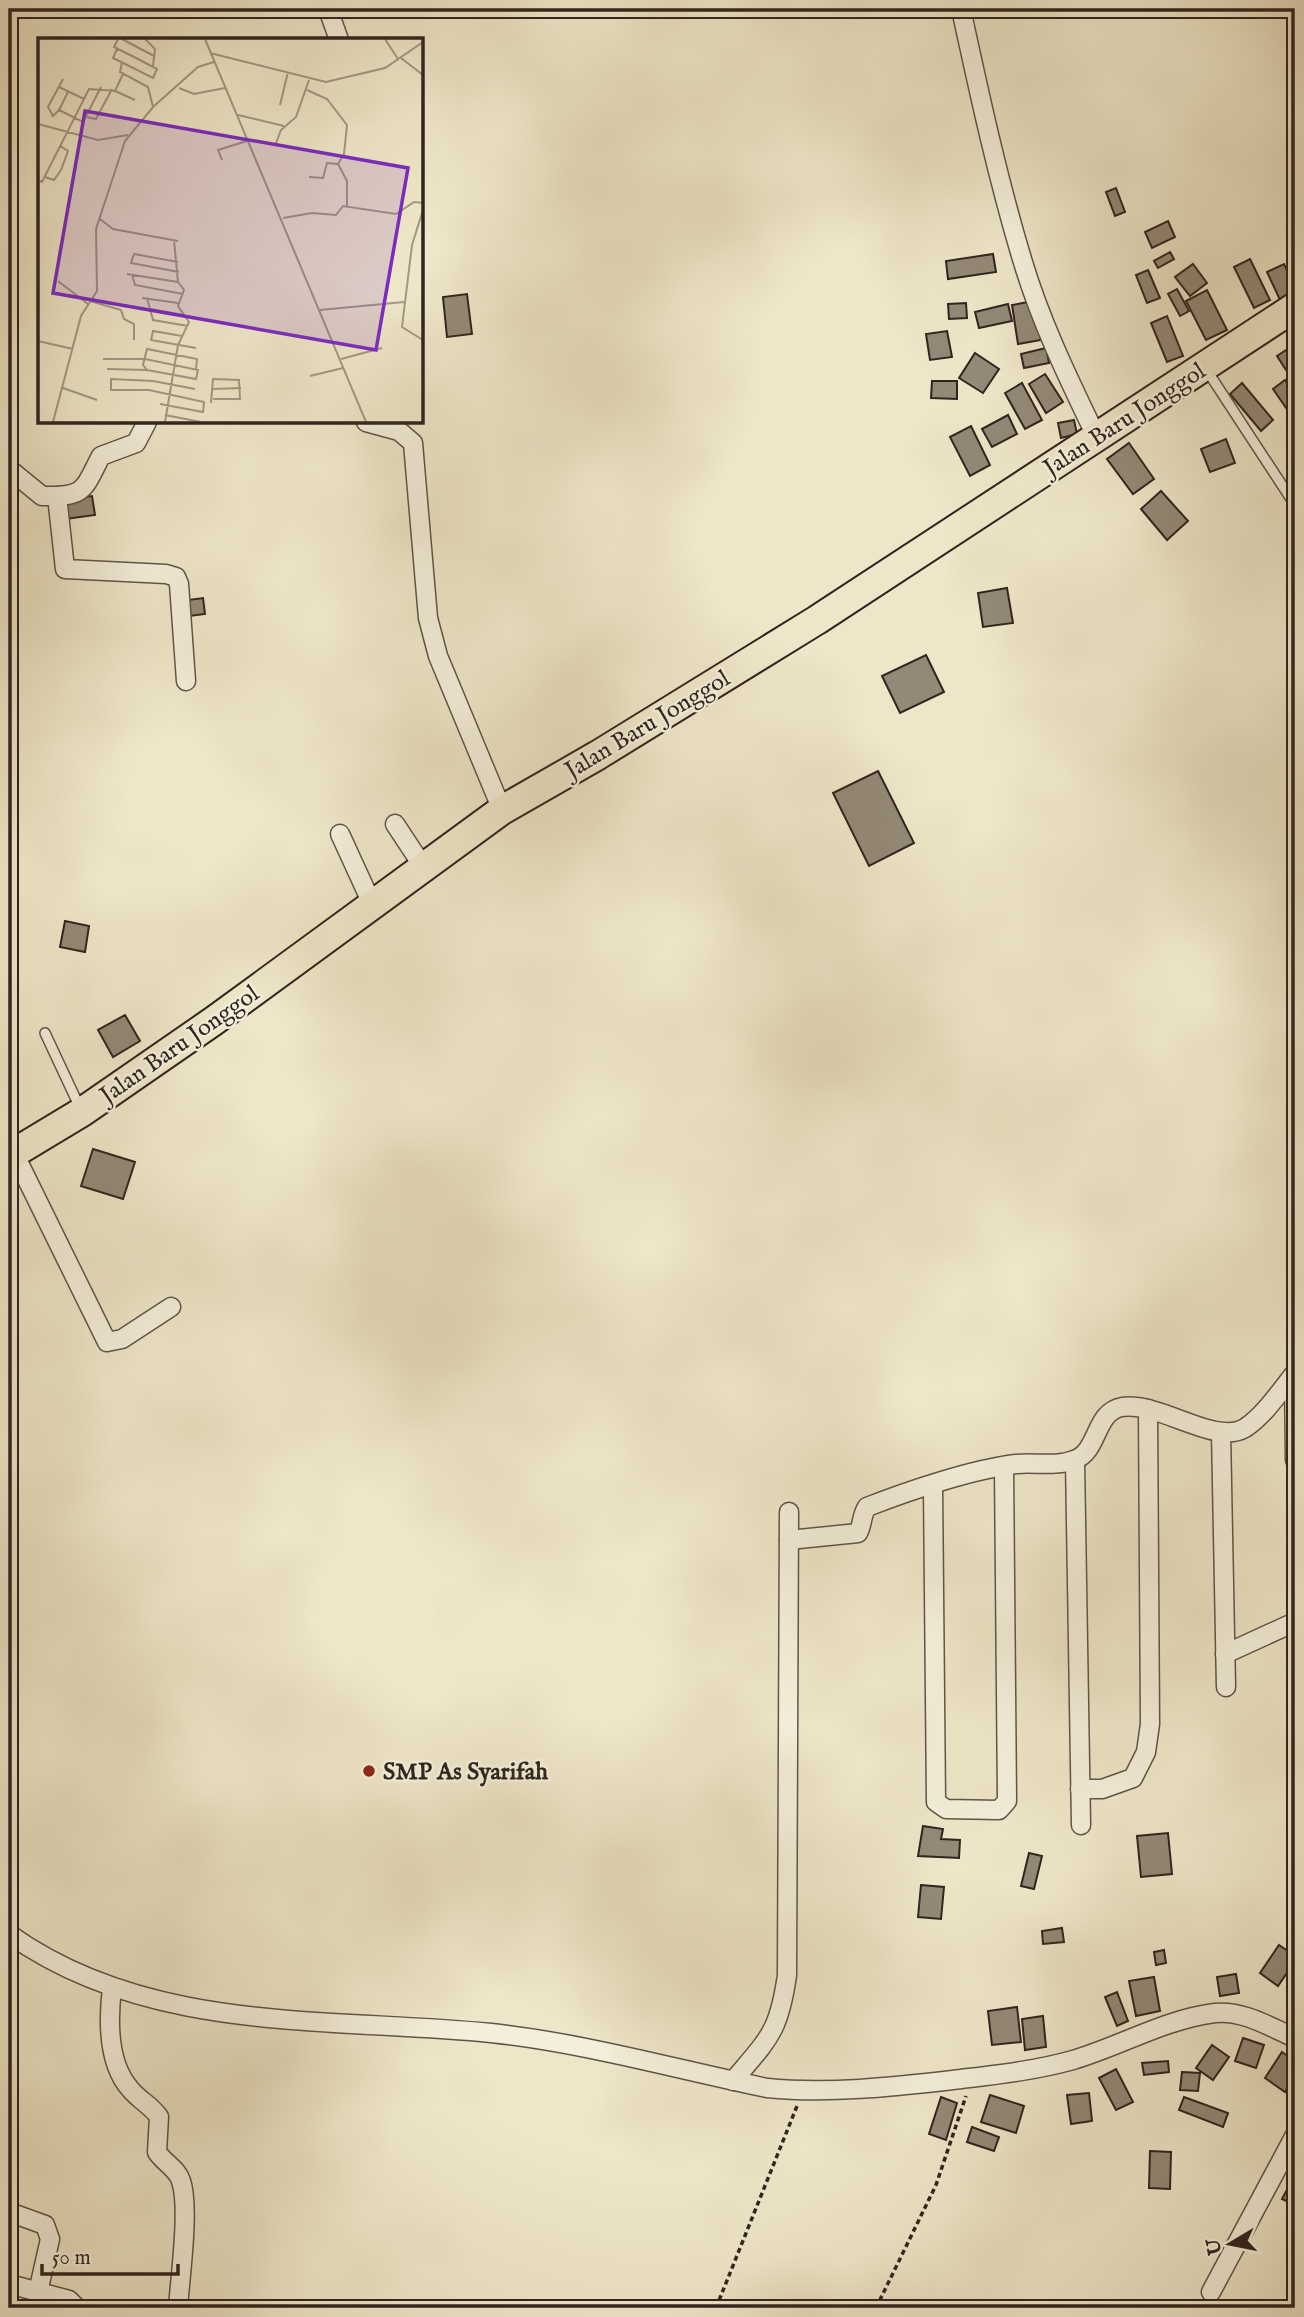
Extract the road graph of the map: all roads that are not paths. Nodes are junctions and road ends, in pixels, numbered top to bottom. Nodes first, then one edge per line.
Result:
1 (328, 9) edge
2 (961, 9) edge
3 (338, 38) edge
4 (1295, 307) edge
5 (1205, 367) junction
6 (146, 424) edge
7 (374, 424) edge
8 (1096, 436) junction
9 (9, 469) edge
10 (57, 496) junction
11 (1295, 505) edge
12 (186, 681) dead end
13 (502, 810) junction
14 (395, 824) dead end
15 (340, 834) dead end
16 (424, 868) junction
17 (373, 906) junction
18 (45, 1033) dead end
19 (82, 1112) junction
20 (11, 1155) edge
21 (171, 1307) dead end
22 (1294, 1374) edge
23 (1148, 1409) junction
24 (1221, 1432) junction
25 (1075, 1460) junction
26 (1295, 1460) edge
27 (1004, 1467) junction
28 (933, 1486) junction
29 (789, 1512) dead end
30 (789, 1540) junction
31 (1295, 1622) edge
32 (1225, 1654) junction
33 (1226, 1687) dead end
34 (1080, 1789) junction
35 (1081, 1825) dead end
36 (9, 1934) edge
37 (112, 1988) junction
38 (1295, 2038) edge
39 (733, 2081) junction
40 (1295, 2135) edge
41 (9, 2212) edge
42 (9, 2284) edge
43 (38, 2292) junction
44 (1212, 2292) dead end
45 (77, 2308) edge
46 (178, 2308) edge

1 - 3 street
2 - 8 street
4 - 5 main road, Jalan Baru Jonggol
5 - 8 main road, Jalan Baru Jonggol
5 - 11 lane
6 - 10 street
7 - 13 street
8 - 13 main road, Jalan Baru Jonggol
9 - 10 street
10 - 12 street
13 - 16 main road, Jalan Baru Jonggol
14 - 16 street
15 - 17 street
16 - 17 main road, Jalan Baru Jonggol
17 - 19 main road, Jalan Baru Jonggol
18 - 19 lane
19 - 20 main road, Jalan Baru Jonggol
20 - 21 street
22 - 24 street
22 - 26 street
23 - 24 street
23 - 25 street
23 - 34 street
24 - 32 street
25 - 27 street
25 - 34 street
27 - 28 street
27 - 28 street
28 - 30 street
29 - 30 street
30 - 39 street
31 - 32 street
32 - 33 street
34 - 35 street
36 - 37 street
37 - 39 street
37 - 46 street
38 - 39 street
40 - 44 street
41 - 43 street
42 - 43 street
43 - 45 street

